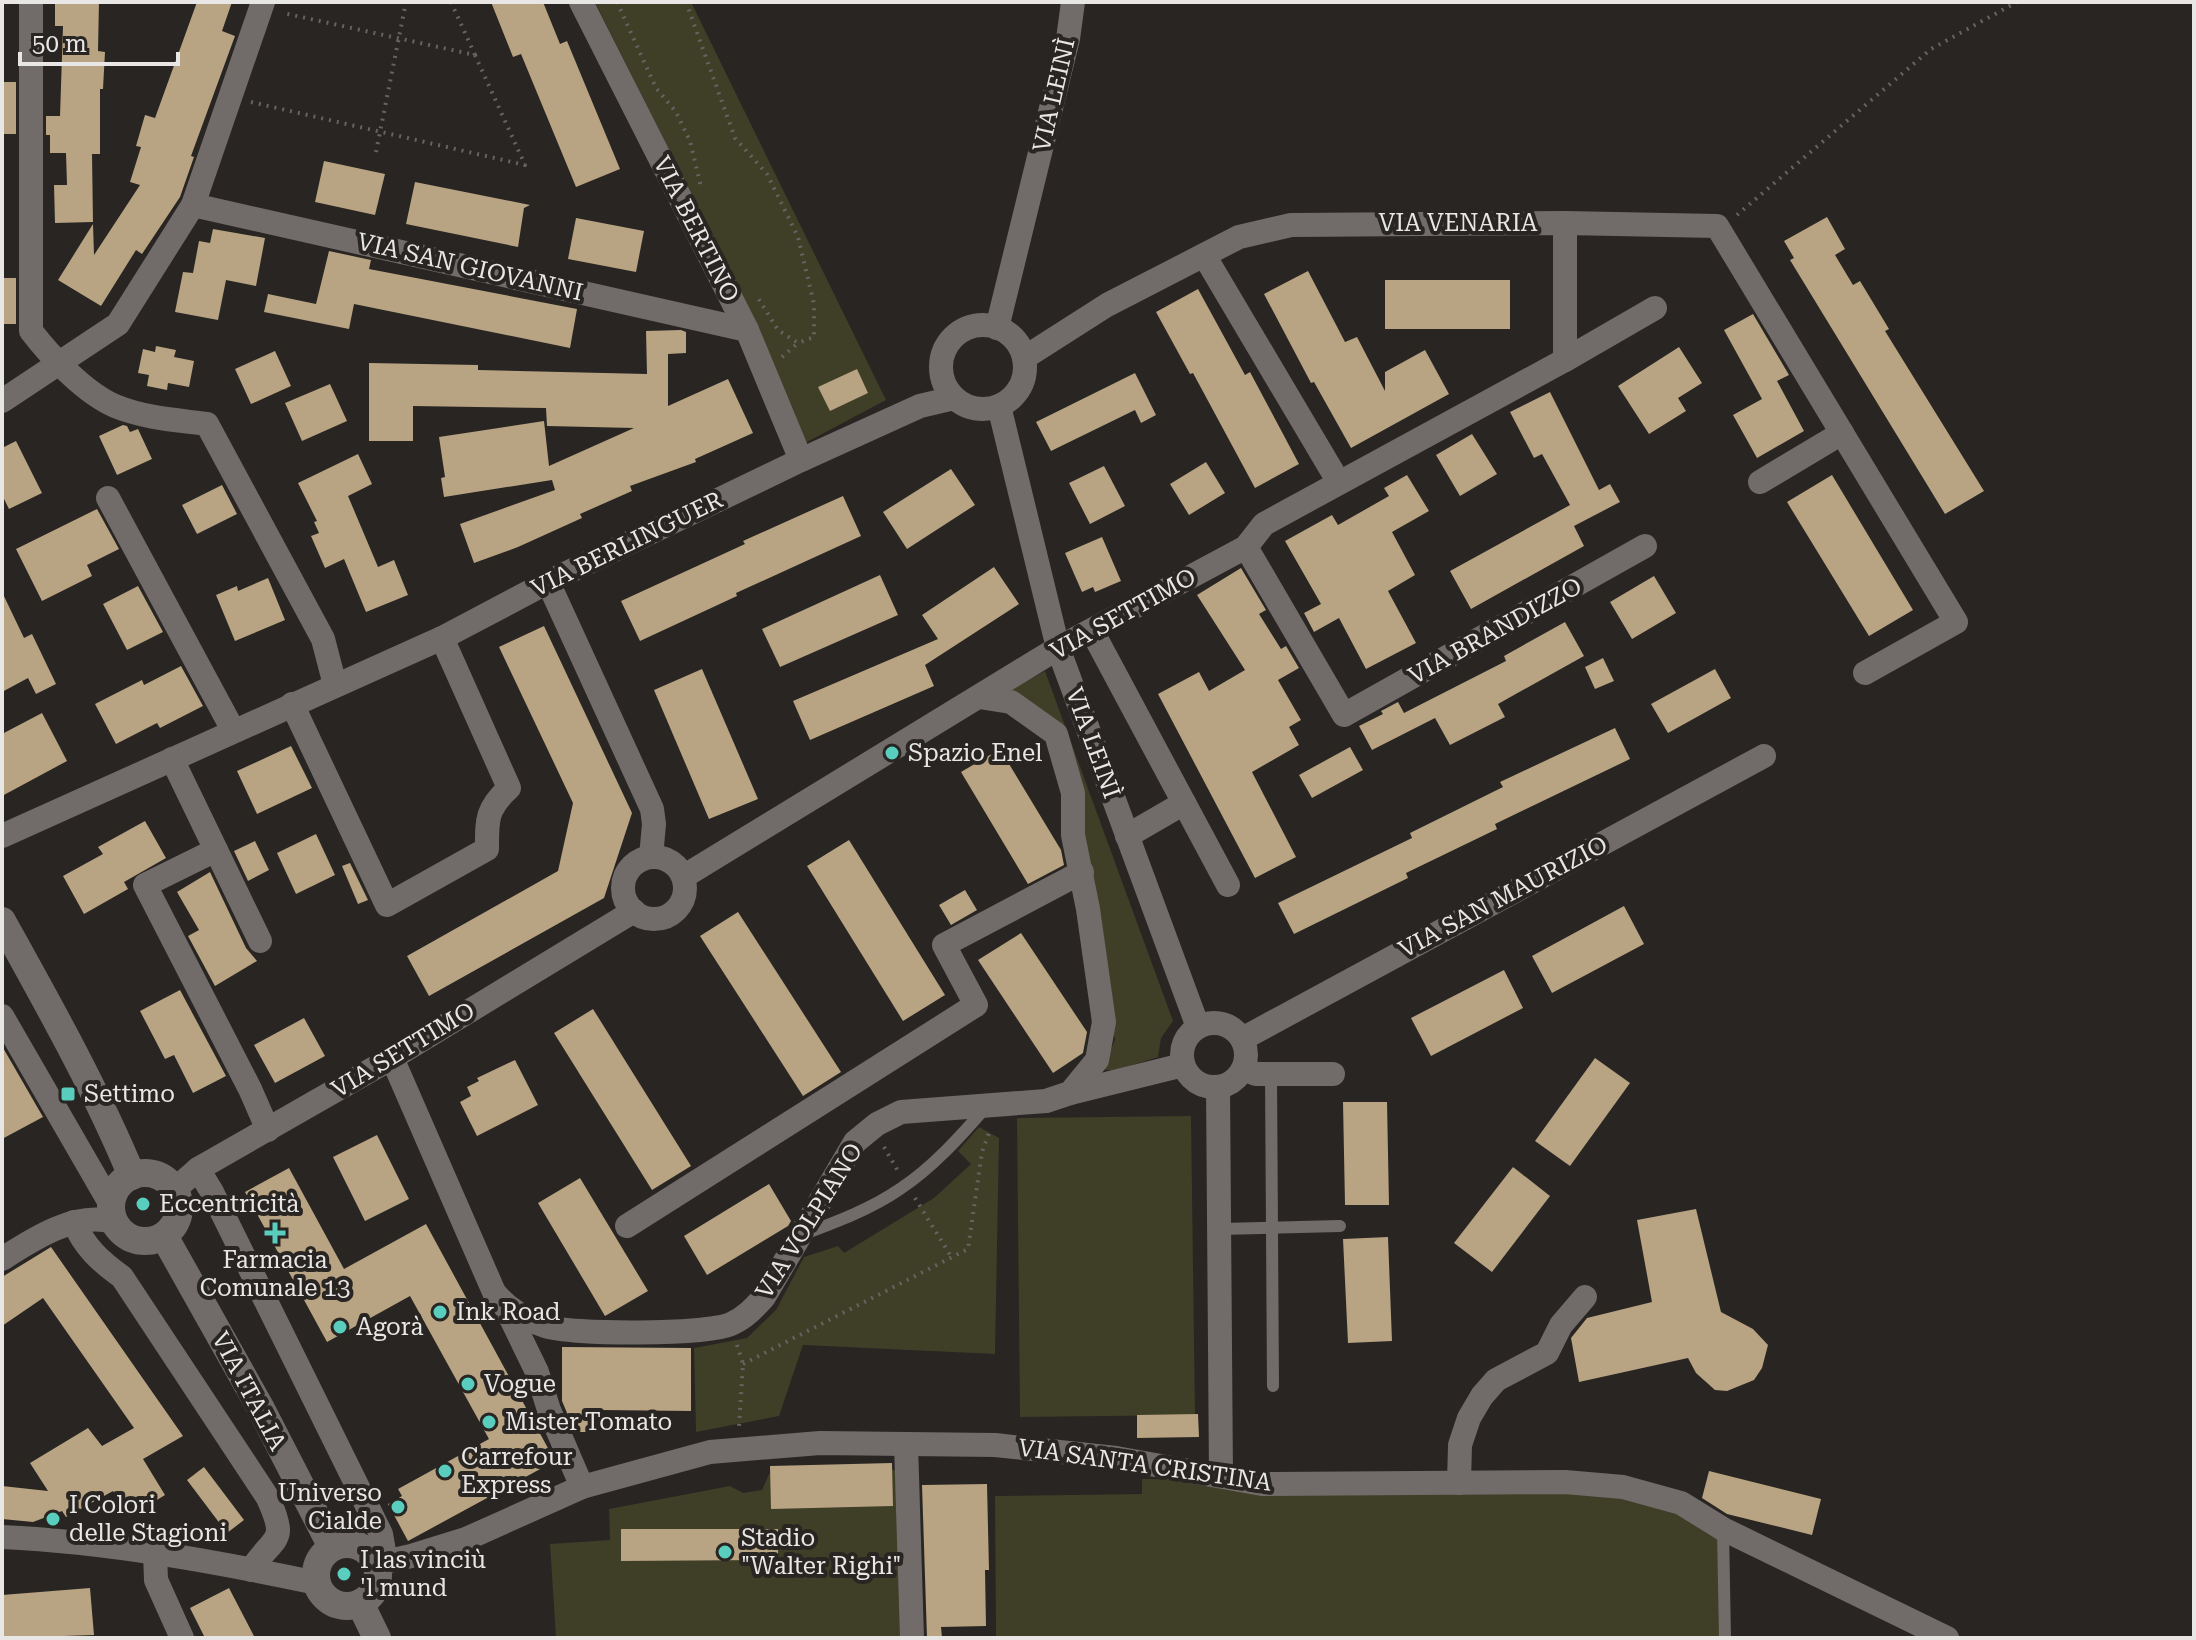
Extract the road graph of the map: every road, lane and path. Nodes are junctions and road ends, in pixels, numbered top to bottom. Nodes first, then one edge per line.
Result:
1 (31, 2) edge
2 (406, 2) edge
3 (451, 2) edge
4 (581, 2) edge
5 (617, 2) edge
6 (686, 2) edge
7 (1073, 2) edge
8 (2017, 2) edge
9 (262, 5) edge
10 (399, 38) junction
11 (475, 55) junction
12 (230, 98) junction
13 (380, 132) junction
14 (376, 152) dead end
15 (702, 189) dead end
16 (193, 205) junction
17 (1565, 223) junction
18 (1717, 226) junction
19 (1204, 255) junction
20 (757, 296) dead end
21 (1655, 308) dead end
22 (997, 328) junction
23 (747, 330) junction
24 (1024, 358) junction
25 (1565, 360) junction
26 (58, 365) junction
27 (948, 389) junction
28 (2, 401) edge
29 (999, 406) junction
30 (1842, 433) junction
31 (801, 460) junction
32 (1338, 481) junction
33 (1760, 482) dead end
34 (108, 498) dead end
35 (1645, 546) dead end
36 (1246, 547) junction
37 (548, 582) junction
38 (1092, 631) junction
39 (442, 638) junction
40 (1058, 648) junction
41 (1865, 673) dead end
42 (335, 685) junction
43 (979, 697) junction
44 (292, 704) junction
45 (233, 730) junction
46 (1764, 756) dead end
47 (172, 759) junction
48 (1184, 803) junction
49 (2, 836) edge
50 (1127, 836) junction
51 (216, 850) junction
52 (651, 857) junction
53 (1082, 872) junction
54 (683, 877) junction
55 (1228, 885) dead end
56 (634, 911) junction
57 (2, 921) edge
58 (260, 941) dead end
59 (2, 1016) edge
60 (1198, 1027) junction
61 (1242, 1039) junction
62 (392, 1058) junction
63 (1183, 1065) junction
64 (1243, 1069) junction
65 (1271, 1074) junction
66 (1333, 1074) dead end
67 (1218, 1087) junction
68 (1070, 1093) junction
69 (993, 1105) junction
70 (268, 1130) junction
71 (198, 1169) junction
72 (132, 1176) junction
73 (174, 1190) junction
74 (112, 1213) junction
75 (74, 1222) junction
76 (627, 1226) dead end
77 (1340, 1226) dead end
78 (1273, 1228) junction
79 (1220, 1229) junction
80 (801, 1235) junction
81 (164, 1236) junction
82 (2, 1259) edge
83 (1585, 1297) dead end
84 (504, 1304) junction
85 (729, 1325) junction
86 (743, 1364) junction
87 (1273, 1386) dead end
88 (906, 1444) junction
89 (738, 1450) junction
90 (1221, 1476) junction
91 (1459, 1483) junction
92 (582, 1487) junction
93 (1723, 1529) junction
94 (2, 1537) edge
95 (332, 1547) junction
96 (155, 1552) junction
97 (381, 1563) junction
98 (251, 1570) junction
99 (317, 1583) junction
100 (360, 1603) junction
101 (182, 1638) edge
102 (377, 1638) edge
103 (912, 1638) edge
104 (1725, 1638) edge
105 (1947, 1638) edge

1 - 26 street
2 - 10 path
3 - 11 path
4 - 23 street, VIA BERTINO
5 - 15 path
6 - 20 path
7 - 22 street, VIA LEINÌ
8 - 18 path
9 - 10 path
9 - 12 street
10 - 11 path
10 - 13 path
11 - 13 path
12 - 13 path
12 - 16 street
13 - 14 path
16 - 23 street, VIA SAN GIOVANNI
16 - 26 street
17 - 18 street, VIA VENARIA
17 - 19 street, VIA VENARIA
17 - 25 street
18 - 30 street
19 - 24 street, VIA VENARIA
19 - 32 street
21 - 25 street, VIA SETTIMO
22 - 24 street
22 - 27 street
23 - 31 street, VIA BERTINO
24 - 29 street
25 - 32 street, VIA SETTIMO
26 - 28 street
26 - 42 street
27 - 29 street
27 - 31 street, VIA BERLINGUER
29 - 40 street, VIA LEINÌ
30 - 33 street
30 - 41 street
31 - 37 street, VIA BERLINGUER
32 - 36 street, VIA SETTIMO
34 - 45 street
35 - 36 street, VIA BRANDIZZO
36 - 38 street, VIA SETTIMO
37 - 39 street, VIA BERLINGUER
37 - 52 street
38 - 40 street, VIA SETTIMO
38 - 48 street
39 - 42 street, VIA BERLINGUER
39 - 44 street
40 - 43 street, VIA SETTIMO
40 - 50 street, VIA LEINÌ
42 - 44 street, VIA BERLINGUER
43 - 53 street
43 - 54 street, VIA SETTIMO
44 - 45 street, VIA BERLINGUER
45 - 47 street, VIA BERLINGUER
46 - 61 street, VIA SAN MAURIZIO
47 - 49 street, VIA BERLINGUER
47 - 51 street
48 - 50 street
48 - 55 street
50 - 60 street, VIA LEINÌ
51 - 58 street
51 - 70 street
52 - 54 street
52 - 56 street
53 - 68 street
53 - 76 street
54 - 56 street
56 - 62 street, VIA SETTIMO
57 - 72 street
59 - 74 street
60 - 61 street
60 - 63 street
61 - 64 street
62 - 70 street, VIA SETTIMO
62 - 84 street
63 - 67 street
63 - 68 street, VIA VOLPIANO
64 - 65 street
64 - 67 street
65 - 66 street
65 - 78 lane
67 - 79 street
68 - 69 street, VIA VOLPIANO
69 - 80 lane
69 - 80 street, VIA VOLPIANO
69 - 86 path
70 - 71 street, VIA SETTIMO
71 - 73 street, VIA SETTIMO
71 - 97 street
72 - 73 street
72 - 74 street
73 - 81 street
74 - 75 street
74 - 81 street
75 - 82 street
75 - 98 street
77 - 78 lane
78 - 79 lane
78 - 87 lane
79 - 90 street
80 - 85 street, VIA VOLPIANO
81 - 95 street, VIA ITALIA
83 - 91 street
84 - 85 street, VIA VOLPIANO
84 - 92 street
85 - 86 path
86 - 89 path
88 - 89 street, VIA SANTA CRISTINA
88 - 90 street, VIA SANTA CRISTINA
88 - 103 street
89 - 92 street, VIA SANTA CRISTINA
90 - 91 street, VIA SANTA CRISTINA
91 - 93 street, VIA SANTA CRISTINA
92 - 97 street, VIA SANTA CRISTINA
93 - 104 lane
93 - 105 street, VIA SANTA CRISTINA
94 - 96 street
95 - 97 street
95 - 99 street
96 - 98 street
96 - 101 street
97 - 100 street
98 - 99 street
99 - 100 street
100 - 102 street

